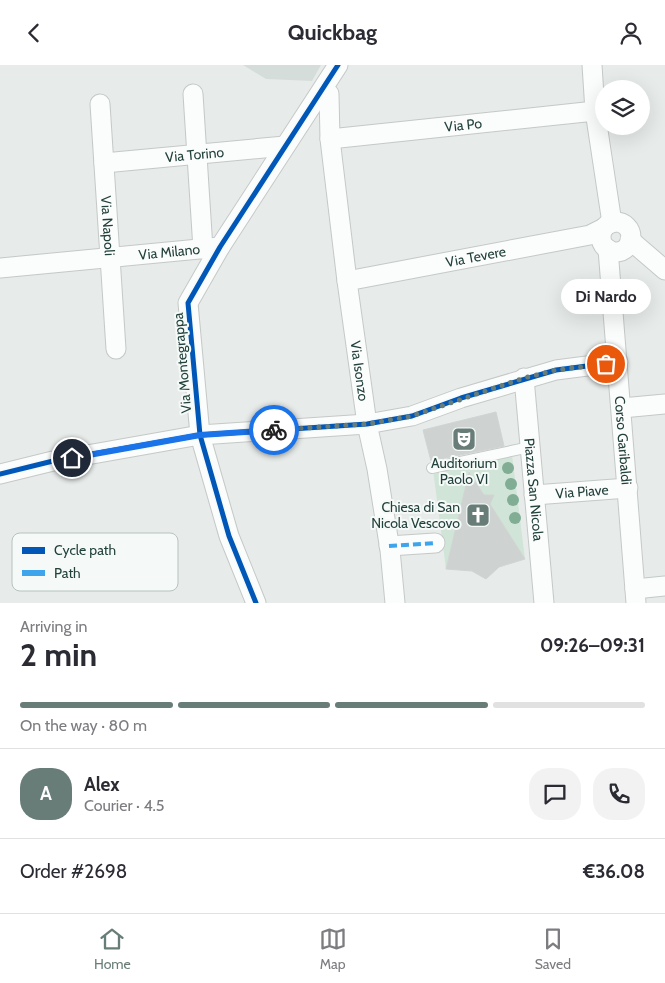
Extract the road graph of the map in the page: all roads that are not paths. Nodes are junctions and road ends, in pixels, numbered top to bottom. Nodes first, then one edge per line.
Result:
1 (338, 65) edge
2 (592, 65) edge
3 (323, 90) junction
4 (193, 94) dead end
5 (100, 104) dead end
6 (595, 111) joint
7 (305, 117) junction
8 (598, 135) edge
9 (330, 139) junction
10 (285, 146) junction
11 (197, 155) junction
12 (104, 163) junction
13 (608, 225) junction
14 (630, 241) junction
15 (211, 248) junction
16 (608, 249) junction
17 (110, 258) junction
18 (0, 268) edge
19 (665, 270) edge
20 (347, 281) junction
21 (116, 349) dead end
22 (618, 362) junction
23 (524, 378) junction
24 (665, 404) edge
25 (622, 408) junction
26 (367, 424) junction
27 (200, 435) junction
28 (530, 447) junction
29 (432, 468) dead end
30 (0, 474) edge
31 (628, 487) junction
32 (534, 495) junction
33 (435, 543) dead end
34 (389, 547) junction
35 (665, 586) edge
36 (635, 596) edge
37 (256, 603) edge
38 (395, 603) edge
39 (544, 603) edge

1 - 3 street, Via Montegrappa
2 - 6 street
3 - 7 street, Via Montegrappa
3 - 9 street, Via Isonzo
4 - 11 street
5 - 12 street, Via Napoli
6 - 9 street, Via Po
7 - 9 street
7 - 10 street, Via Montegrappa
8 - 13 street
9 - 20 street, Via Isonzo
10 - 11 street, Via Torino
10 - 15 street, Via Montegrappa
11 - 12 street, Via Torino
11 - 15 street
12 - 17 street, Via Napoli
13 - 14 street
13 - 16 street
13 - 20 street, Via Tevere
14 - 16 street
14 - 19 street
15 - 17 street, Via Milano
15 - 27 street, Via Montegrappa
16 - 22 street, Corso Garibaldi
17 - 18 street, Via Milano
17 - 21 street, Via Napoli
20 - 26 street, Via Isonzo
22 - 23 street
22 - 25 street, Corso Garibaldi
23 - 26 street
23 - 28 street, Piazza San Nicola
24 - 25 street
25 - 31 street, Corso Garibaldi
26 - 27 street
26 - 34 street, Via Isonzo
27 - 30 street
27 - 37 street, Via Montegrappa
28 - 29 lane
28 - 32 street, Piazza San Nicola
31 - 32 street, Via Piave
31 - 36 street, Corso Garibaldi
32 - 39 street, Piazza San Nicola
33 - 34 street
34 - 38 street, Via Isonzo
35 - 36 street

